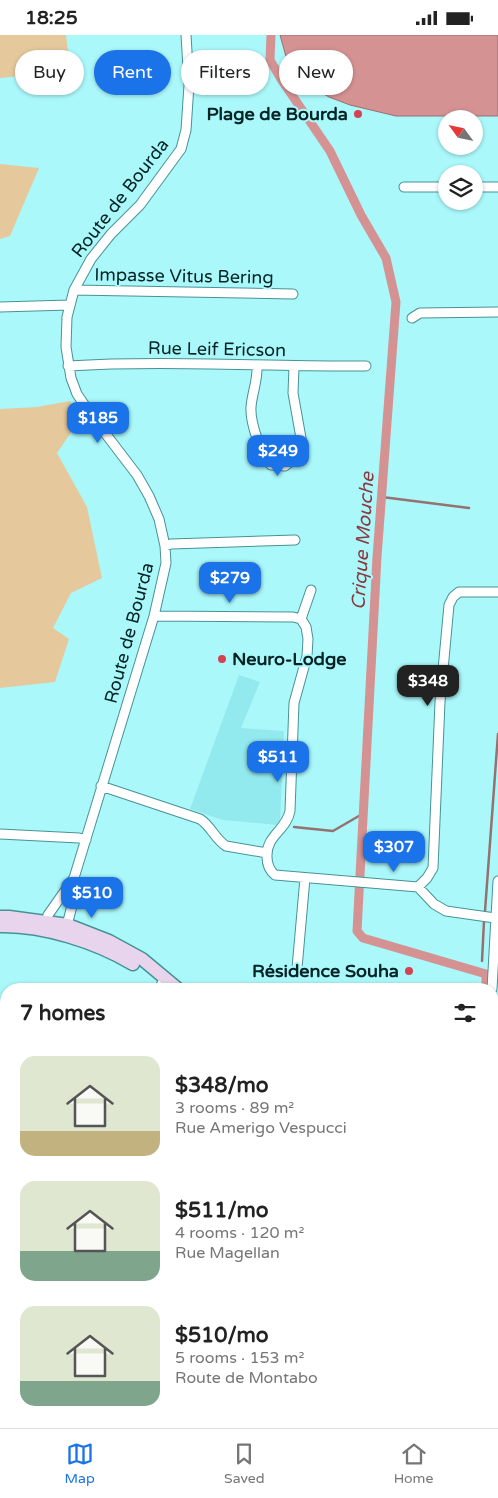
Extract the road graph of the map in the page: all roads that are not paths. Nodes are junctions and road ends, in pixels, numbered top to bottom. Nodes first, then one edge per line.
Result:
1 (186, 35) edge
2 (404, 187) dead end
3 (438, 187) edge
4 (483, 187) edge
5 (498, 187) edge
6 (74, 290) junction
7 (293, 294) dead end
8 (69, 305) junction
9 (0, 307) edge
10 (498, 312) edge
11 (412, 318) dead end
12 (257, 365) junction
13 (68, 366) junction
14 (366, 366) dead end
15 (294, 367) junction
16 (295, 539) dead end
17 (165, 546) junction
18 (311, 590) dead end
19 (498, 592) edge
20 (154, 616) junction
21 (301, 619) junction
22 (101, 787) junction
23 (0, 834) edge
24 (86, 840) junction
25 (267, 853) junction
26 (74, 878) junction
27 (305, 878) junction
28 (498, 881) edge
29 (418, 887) junction
30 (0, 917) edge
31 (495, 918) junction
32 (0, 926) edge
33 (46, 926) junction
34 (65, 930) junction
35 (296, 968) dead end
36 (162, 983) edge
37 (492, 983) edge

1 - 6 street, Route de Bourda
2 - 3 street
4 - 5 street
6 - 7 street, Impasse Vitus Bering
6 - 8 street, Route de Bourda
8 - 9 street
8 - 13 street, Route de Bourda
10 - 11 street
12 - 13 street, Rue Leif Ericson
12 - 15 street, Rue Leif Ericson
12 - 15 street
13 - 17 street, Route de Bourda
14 - 15 street, Rue Leif Ericson
16 - 17 street
17 - 20 street, Route de Bourda
18 - 21 street
19 - 29 street
20 - 21 street
20 - 22 street, Route de Bourda
21 - 25 street
22 - 24 street, Route de Bourda
22 - 25 street
23 - 24 street
24 - 26 street, Route de Bourda
25 - 27 street
26 - 33 street, Route de Bourda
26 - 34 street, Route de Bourda
27 - 29 street
27 - 35 street
28 - 31 street
29 - 31 street
30 - 33 main road
31 - 37 street
32 - 33 main road
33 - 34 main road
34 - 36 main road

